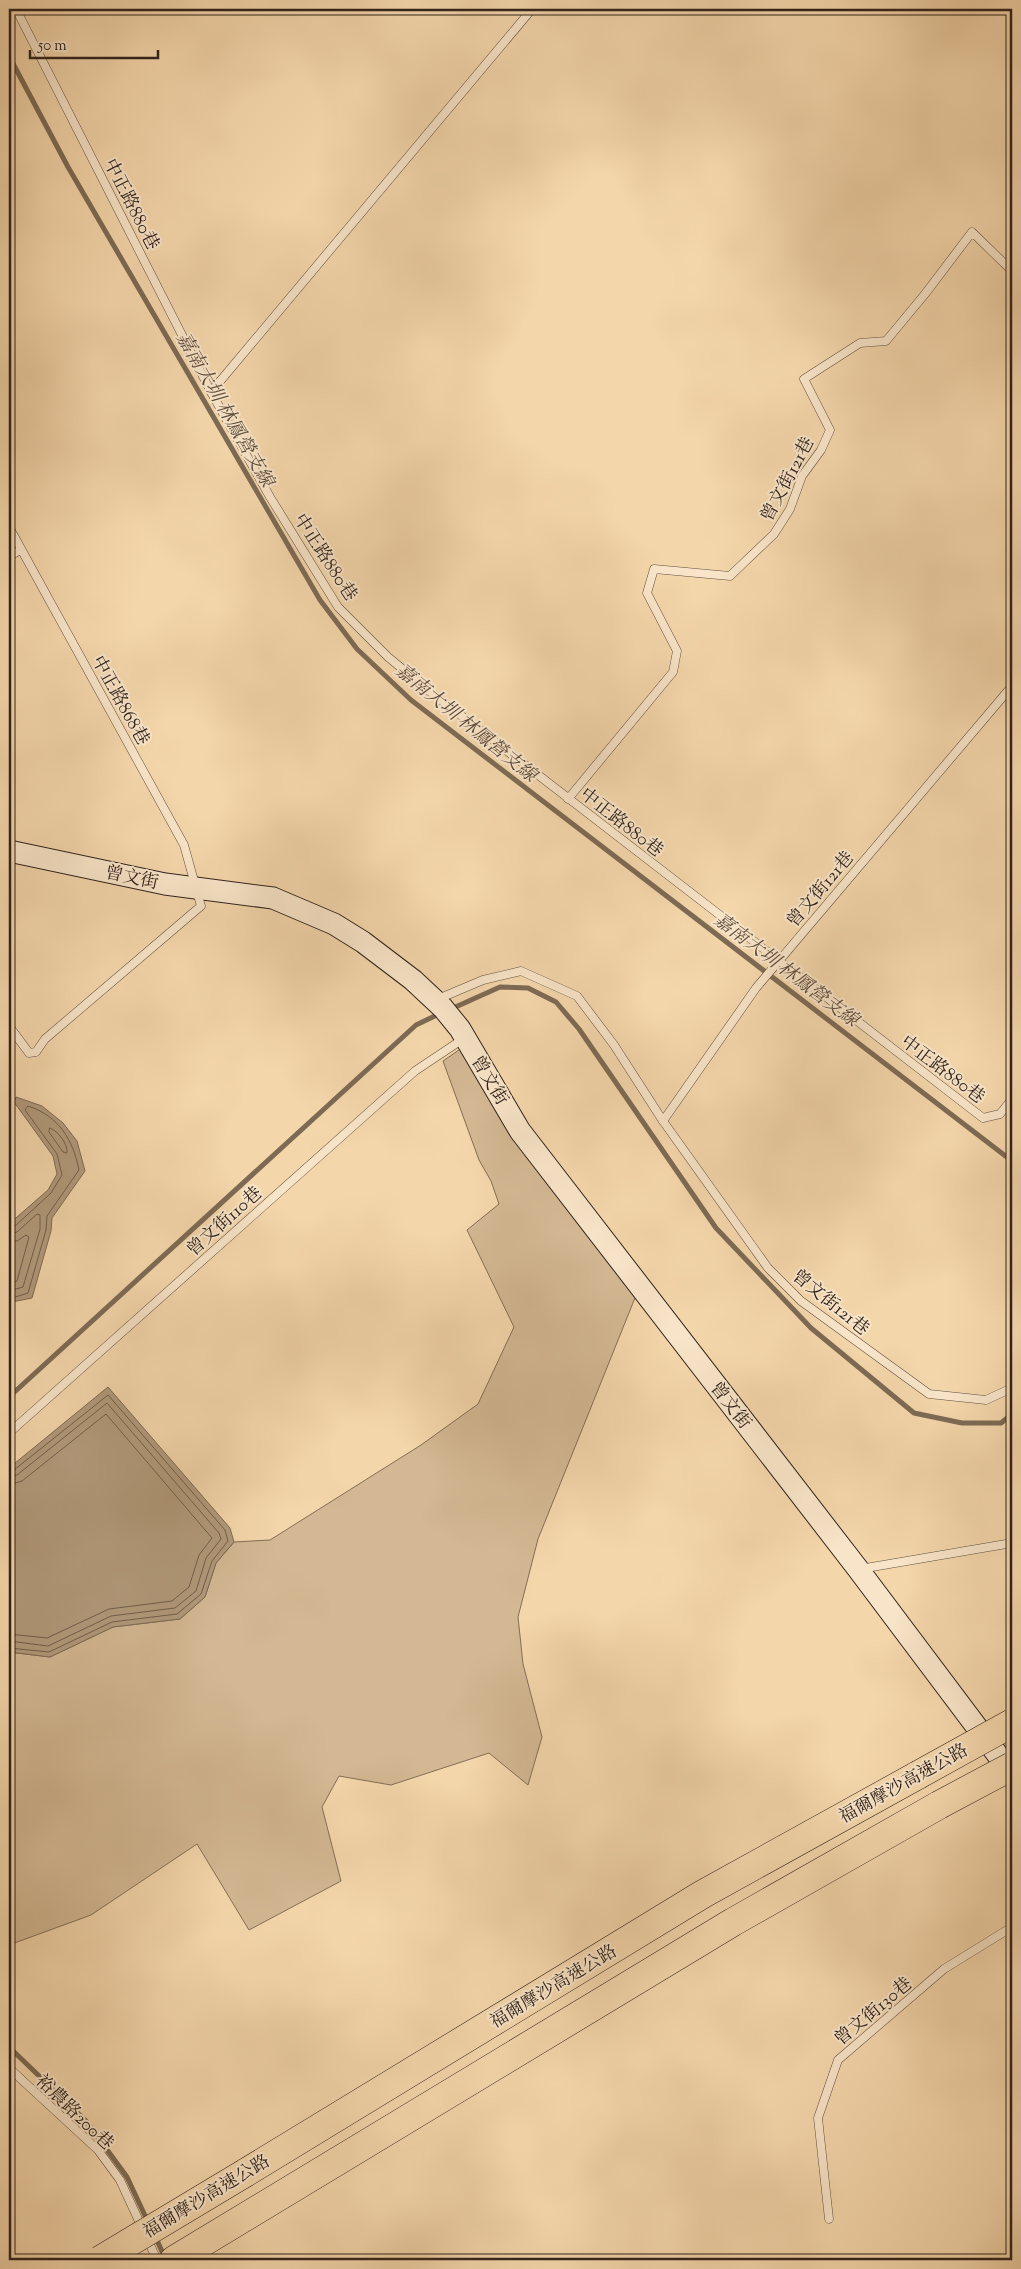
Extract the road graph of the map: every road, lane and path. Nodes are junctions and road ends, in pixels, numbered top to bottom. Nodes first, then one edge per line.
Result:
1 (16, 9) edge
2 (532, 9) edge
3 (1012, 271) edge
4 (211, 392) junction
5 (9, 527) edge
6 (21, 550) junction
7 (9, 556) edge
8 (1012, 686) edge
9 (568, 799) junction
10 (9, 851) edge
11 (198, 890) junction
12 (779, 962) junction
13 (434, 1001) junction
14 (9, 1026) edge
15 (462, 1034) junction
16 (1012, 1099) edge
17 (663, 1121) junction
18 (1012, 1388) edge
19 (9, 1434) edge
20 (1012, 1543) edge
21 (858, 1569) junction
22 (1012, 1723) edge
23 (1012, 1766) edge
24 (1012, 1774) edge
25 (1012, 1927) edge
26 (9, 2068) edge
27 (828, 2219) dead end
28 (100, 2260) edge
29 (157, 2260) edge
30 (174, 2260) edge

1 - 4 lane, 中正路880巷
2 - 4 lane
3 - 9 lane, 曾文街121巷
4 - 9 lane, 中正路880巷
5 - 6 lane, 中正路868巷
6 - 7 lane
6 - 11 lane, 中正路868巷
8 - 12 lane, 曾文街121巷
9 - 12 lane, 中正路880巷
10 - 11 main road, 曾文街
11 - 13 main road, 曾文街
11 - 14 lane
12 - 16 lane, 中正路880巷
12 - 17 lane, 曾文街121巷
13 - 15 main road, 曾文街
13 - 17 lane, 曾文街121巷
15 - 19 lane, 曾文街110巷
15 - 21 main road, 曾文街
17 - 18 lane, 曾文街121巷
20 - 21 lane
21 - 24 main road, 曾文街
22 - 28 highway, 福爾摩沙高速公路, bridge
23 - 30 highway, 福爾摩沙高速公路, bridge
25 - 27 lane, 曾文街130巷
26 - 29 lane, 裕農路200巷

